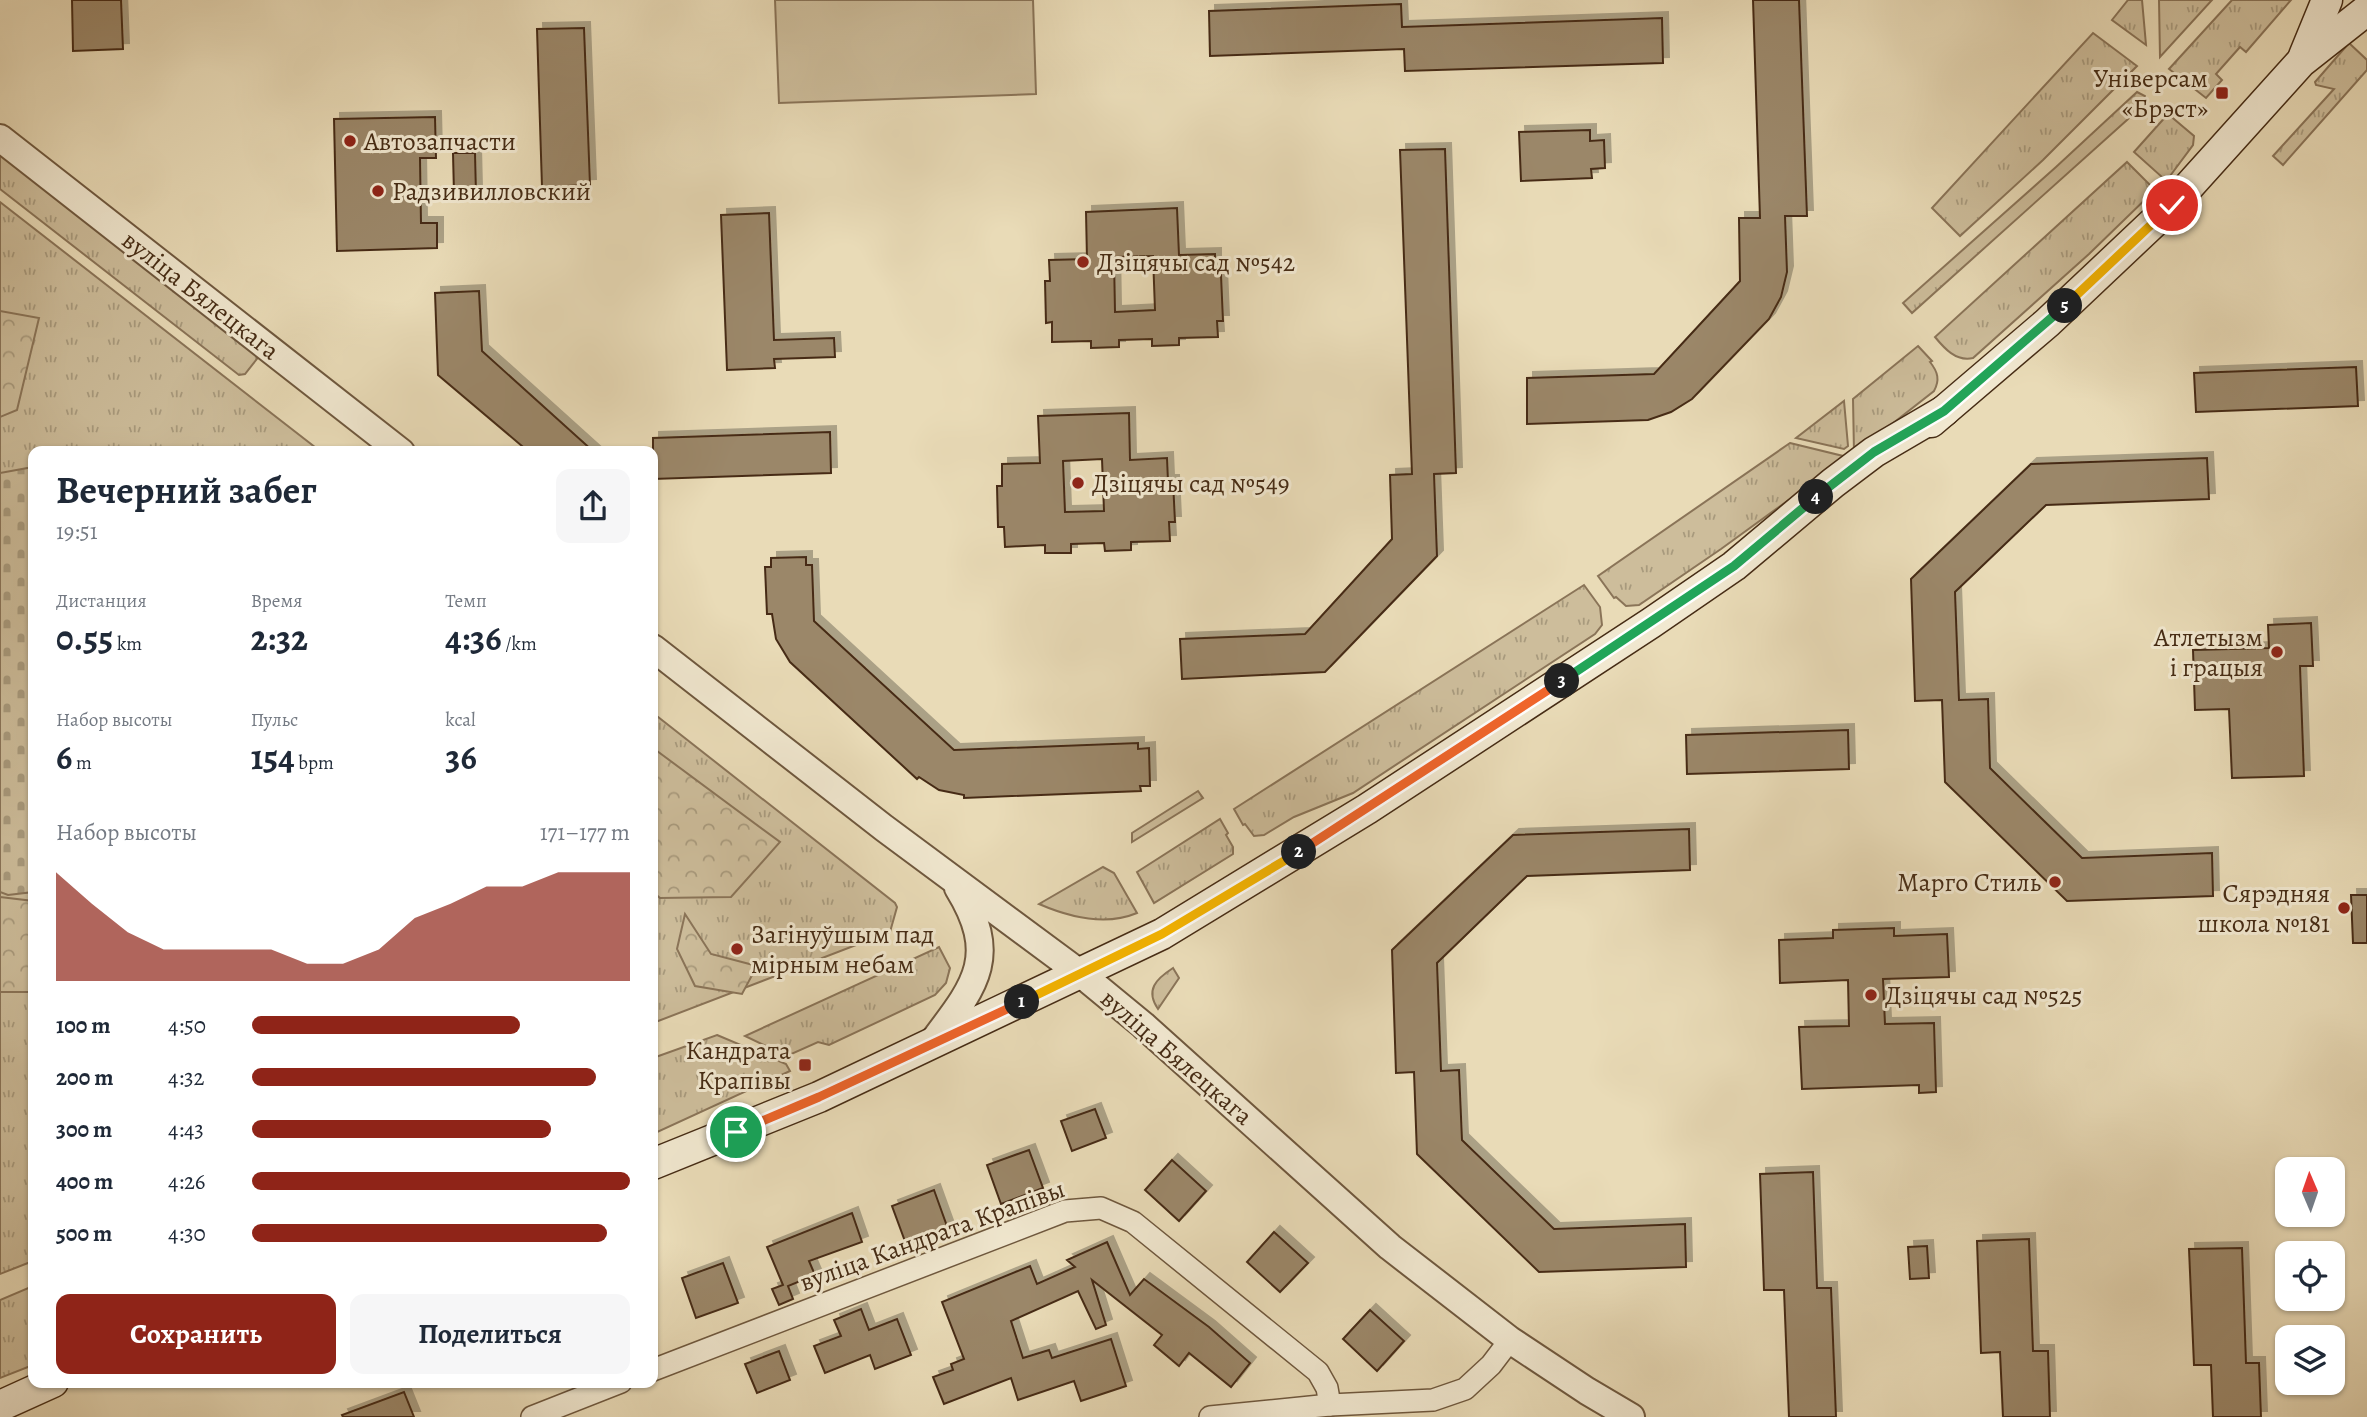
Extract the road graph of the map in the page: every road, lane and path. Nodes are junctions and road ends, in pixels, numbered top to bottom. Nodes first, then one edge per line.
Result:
1 (2327, 0) edge
2 (2367, 10) edge
3 (2301, 62) junction
4 (0, 138) edge
5 (393, 446) edge
6 (658, 652) edge
7 (954, 881) junction
8 (1081, 974) junction
9 (931, 1044) junction
10 (658, 1162) edge
11 (1510, 1340) junction
12 (658, 1368) edge
13 (40, 1388) edge
14 (606, 1388) edge
15 (1330, 1405) junction
16 (0, 1406) edge
17 (532, 1417) edge
18 (1210, 1417) edge
19 (1631, 1417) edge

1 - 3 main road
2 - 3 main road
3 - 8 main road
4 - 5 street, вуліца Бялецкага
6 - 7 street, вуліца Бялецкага
7 - 8 street, вуліца Бялецкага
7 - 9 street
8 - 9 main road
8 - 11 street, вуліца Бялецкага
9 - 10 main road
11 - 15 street
11 - 19 street, вуліца Бялецкага
12 - 15 street, вуліца Кандрата Крапівы
13 - 16 main road
14 - 17 street
15 - 18 street

